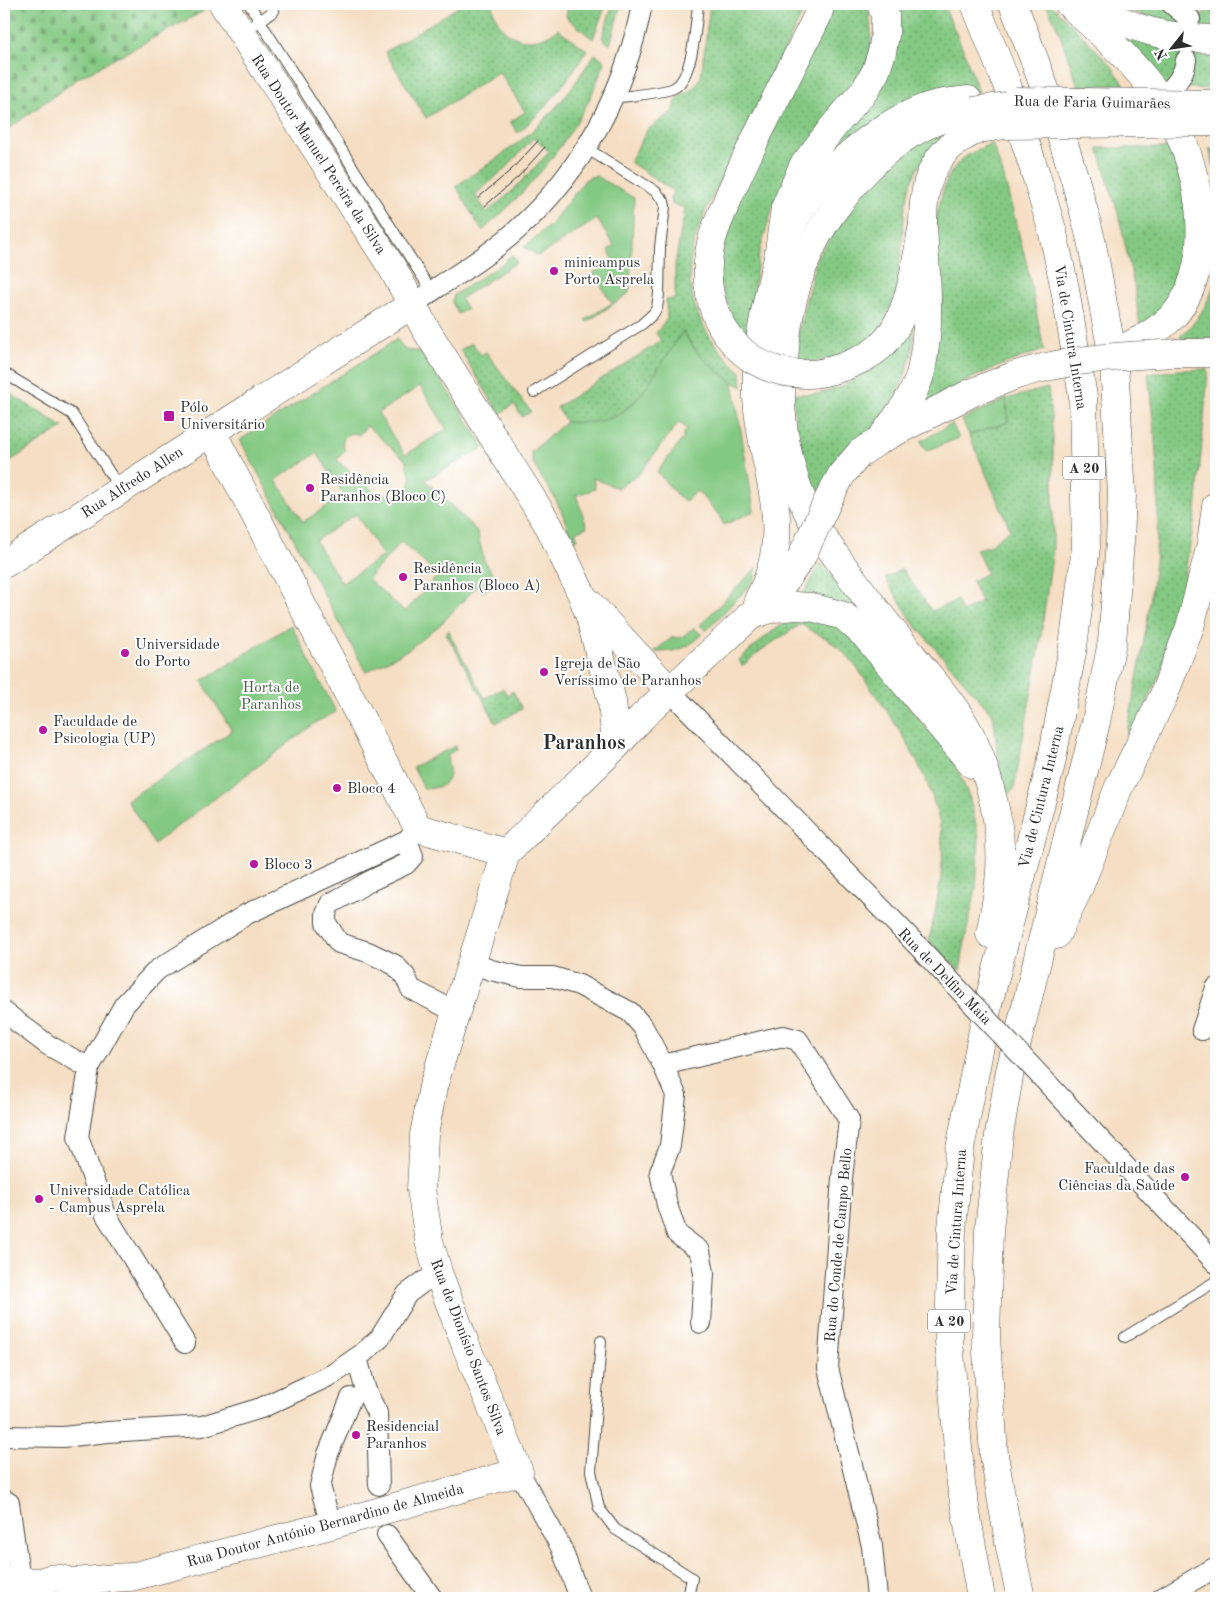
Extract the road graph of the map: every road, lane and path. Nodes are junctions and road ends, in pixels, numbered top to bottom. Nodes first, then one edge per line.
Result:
1 (223, 4) edge
2 (249, 4) edge
3 (642, 4) edge
4 (698, 4) edge
5 (821, 4) edge
6 (881, 4) edge
7 (975, 4) edge
8 (1013, 4) edge
9 (1069, 4) edge
10 (1090, 4) edge
11 (1172, 4) edge
12 (274, 12) dead end
13 (1190, 19) dead end
14 (250, 27) junction
15 (1216, 39) edge
16 (1186, 60) dead end
17 (613, 98) junction
18 (1160, 98) junction
19 (1216, 104) edge
20 (974, 113) junction
21 (1216, 122) edge
22 (586, 148) junction
23 (923, 224) junction
24 (778, 258) junction
25 (422, 298) junction
26 (1216, 353) edge
27 (1109, 354) junction
28 (4, 373) edge
29 (534, 392) dead end
30 (212, 432) junction
31 (880, 439) junction
32 (120, 490) junction
33 (1216, 506) edge
34 (4, 564) edge
35 (582, 595) junction
36 (749, 616) junction
37 (670, 691) junction
38 (616, 746) junction
39 (994, 806) junction
40 (412, 834) junction
41 (506, 853) junction
42 (471, 963) junction
43 (1031, 986) junction
44 (1216, 988) edge
45 (988, 1004) junction
46 (4, 1012) edge
47 (456, 1012) junction
48 (1202, 1030) dead end
49 (663, 1065) junction
50 (89, 1068) junction
51 (1216, 1263) edge
52 (439, 1275) junction
53 (1216, 1281) edge
54 (701, 1323) dead end
55 (1125, 1337) dead end
56 (601, 1340) dead end
57 (185, 1342) dead end
58 (357, 1358) junction
59 (333, 1374) junction
60 (359, 1395) junction
61 (4, 1436) edge
62 (519, 1472) junction
63 (379, 1485) dead end
64 (4, 1500) edge
65 (331, 1525) junction
66 (388, 1535) dead end
67 (1216, 1567) edge
68 (131, 1577) junction
69 (23, 1585) edge
70 (77, 1590) edge
71 (1171, 1596) edge
72 (106, 1598) edge
73 (432, 1598) edge
74 (580, 1598) edge
75 (688, 1598) edge
76 (877, 1598) edge
77 (981, 1598) edge
78 (1021, 1598) edge

1 - 14 main road, Rua Doutor Manuel Pereira da Silva
2 - 14 lane
3 - 17 street
4 - 17 lane
5 - 23 main road, bridge
6 - 24 main road
7 - 45 main road, Via de Cintura Interna / A 20
8 - 27 main road, A 20
9 - 18 main road
10 - 15 main road
11 - 13 street
12 - 14 lane
14 - 25 main road, Rua Doutor Manuel Pereira da Silva
16 - 18 street
17 - 22 street
18 - 27 main road
19 - 20 main road, Rua de Faria Guimarães, bridge
20 - 21 main road, Rua de Faria Guimarães, bridge
20 - 23 main road
20 - 24 main road
20 - 39 main road
22 - 25 street
22 - 29 lane
23 - 31 main road
24 - 36 main road
25 - 30 main road, Rua Alfredo Allen
25 - 35 main road, Rua Doutor Manuel Pereira da Silva
26 - 27 main road, bridge
27 - 31 main road, bridge
27 - 43 main road, A 20
28 - 32 lane
30 - 32 main road, Rua Alfredo Allen
30 - 40 main road
31 - 36 main road, bridge
32 - 34 main road, Rua Alfredo Allen
33 - 43 main road
35 - 37 main road
35 - 38 main road
36 - 37 main road
36 - 39 main road
37 - 38 main road
37 - 51 street, Rua de Delfim Maia, bridge
38 - 41 main road
39 - 45 main road
40 - 41 main road
40 - 47 street
40 - 50 street
41 - 42 main road, Rua de Dionísio Santos Silva
42 - 47 main road, Rua de Dionísio Santos Silva
42 - 49 street
43 - 78 main road, A 20
44 - 48 street
45 - 77 main road, Via de Cintura Interna / A 20
46 - 50 street
47 - 52 main road, Rua de Dionísio Santos Silva
49 - 54 street
49 - 76 street, Rua do Conde de Campo Bello
50 - 57 street
52 - 58 street
52 - 62 main road, Rua de Dionísio Santos Silva
53 - 55 lane
56 - 75 lane
58 - 59 street
58 - 60 street
59 - 60 street
59 - 61 street
60 - 63 street
60 - 65 street
62 - 65 main road, Rua Doutor António Bernardino de Almeida
62 - 74 street, Rua de Dionísio Santos Silva
64 - 69 street
65 - 68 main road, Rua Doutor António Bernardino de Almeida
66 - 73 street
67 - 71 street
68 - 70 main road, Rua Doutor António Bernardino de Almeida
68 - 72 main road, Rua Doutor António Bernardino de Almeida
69 - 70 main road, Rua Doutor António Bernardino de Almeida

